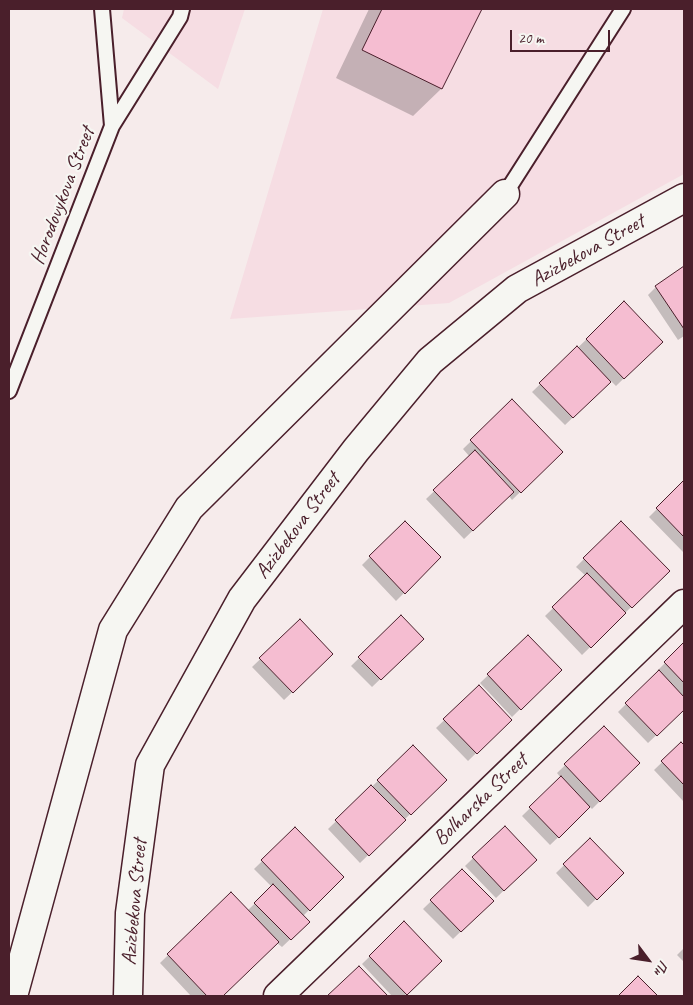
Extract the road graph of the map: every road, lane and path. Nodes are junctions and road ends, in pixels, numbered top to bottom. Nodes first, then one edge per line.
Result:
1 (102, 9) edge
2 (182, 9) edge
3 (623, 9) edge
4 (112, 126) junction
5 (505, 194) joint
6 (684, 198) edge
7 (9, 391) edge
8 (684, 604) edge
9 (14, 996) edge
10 (128, 996) edge
11 (278, 996) edge

1 - 4 lane, Horodovykova Street
2 - 4 lane
3 - 5 lane
4 - 7 lane, Horodovykova Street
5 - 9 street
6 - 10 street, Azizbekova Street
8 - 11 street, Bolharska Street

